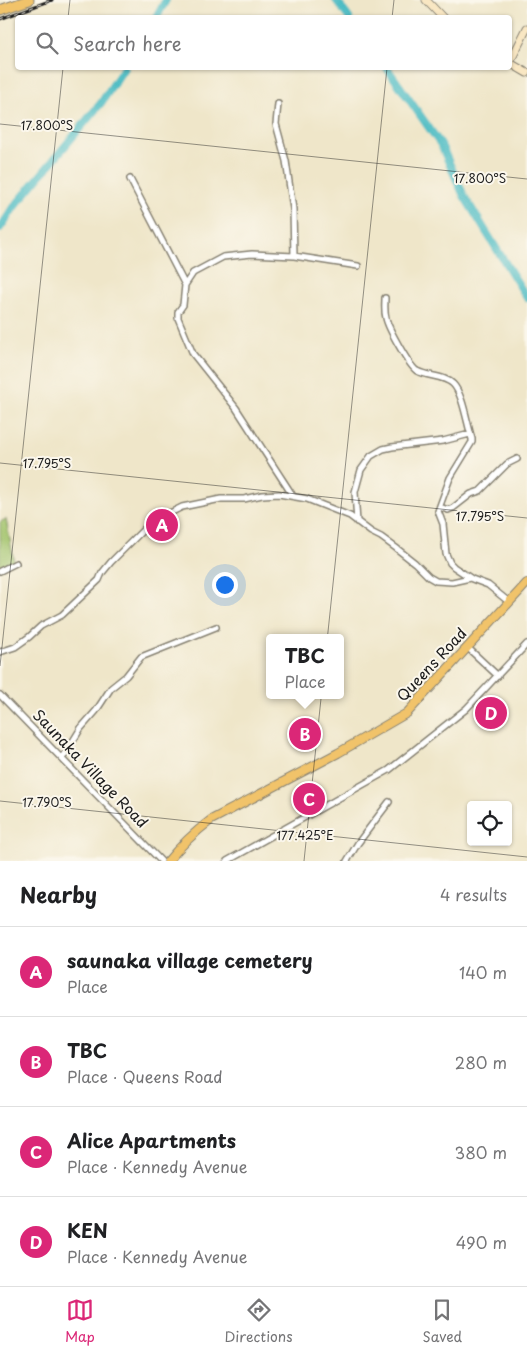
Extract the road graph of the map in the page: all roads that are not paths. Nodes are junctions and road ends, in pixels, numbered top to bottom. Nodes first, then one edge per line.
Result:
1 (29, 0) edge
2 (426, 0) edge
3 (0, 10) edge
4 (440, 15) edge
5 (527, 28) edge
6 (512, 58) edge
7 (512, 63) edge
8 (527, 73) edge
9 (278, 104) dead end
10 (130, 178) dead end
11 (294, 256) junction
12 (358, 266) dead end
13 (185, 285) junction
14 (385, 298) dead end
15 (470, 434) junction
16 (517, 459) dead end
17 (293, 496) junction
18 (440, 507) junction
19 (357, 522) junction
20 (16, 563) dead end
21 (0, 571) edge
22 (470, 578) junction
23 (527, 583) edge
24 (509, 602) junction
25 (216, 627) dead end
26 (527, 644) edge
27 (468, 648) junction
28 (0, 652) edge
29 (498, 676) junction
30 (0, 695) edge
31 (62, 759) junction
32 (389, 802) dead end
33 (161, 861) edge
34 (168, 861) edge
35 (227, 861) edge
36 (347, 861) edge

1 - 3 highway
2 - 4 main road
5 - 6 main road
7 - 8 main road
9 - 11 street
10 - 13 street
11 - 12 street
11 - 13 street
13 - 17 street
14 - 15 street
15 - 18 street
15 - 19 street
16 - 18 street
17 - 19 street
17 - 28 street
18 - 22 street
19 - 22 street
20 - 21 street
22 - 24 street
23 - 24 main road, Queens Road
24 - 27 main road, Queens Road
25 - 31 street
26 - 29 street
27 - 29 street
27 - 34 main road, Queens Road
29 - 35 street
30 - 31 street, Saunaka Village Road
31 - 33 street, Saunaka Village Road
32 - 36 street

